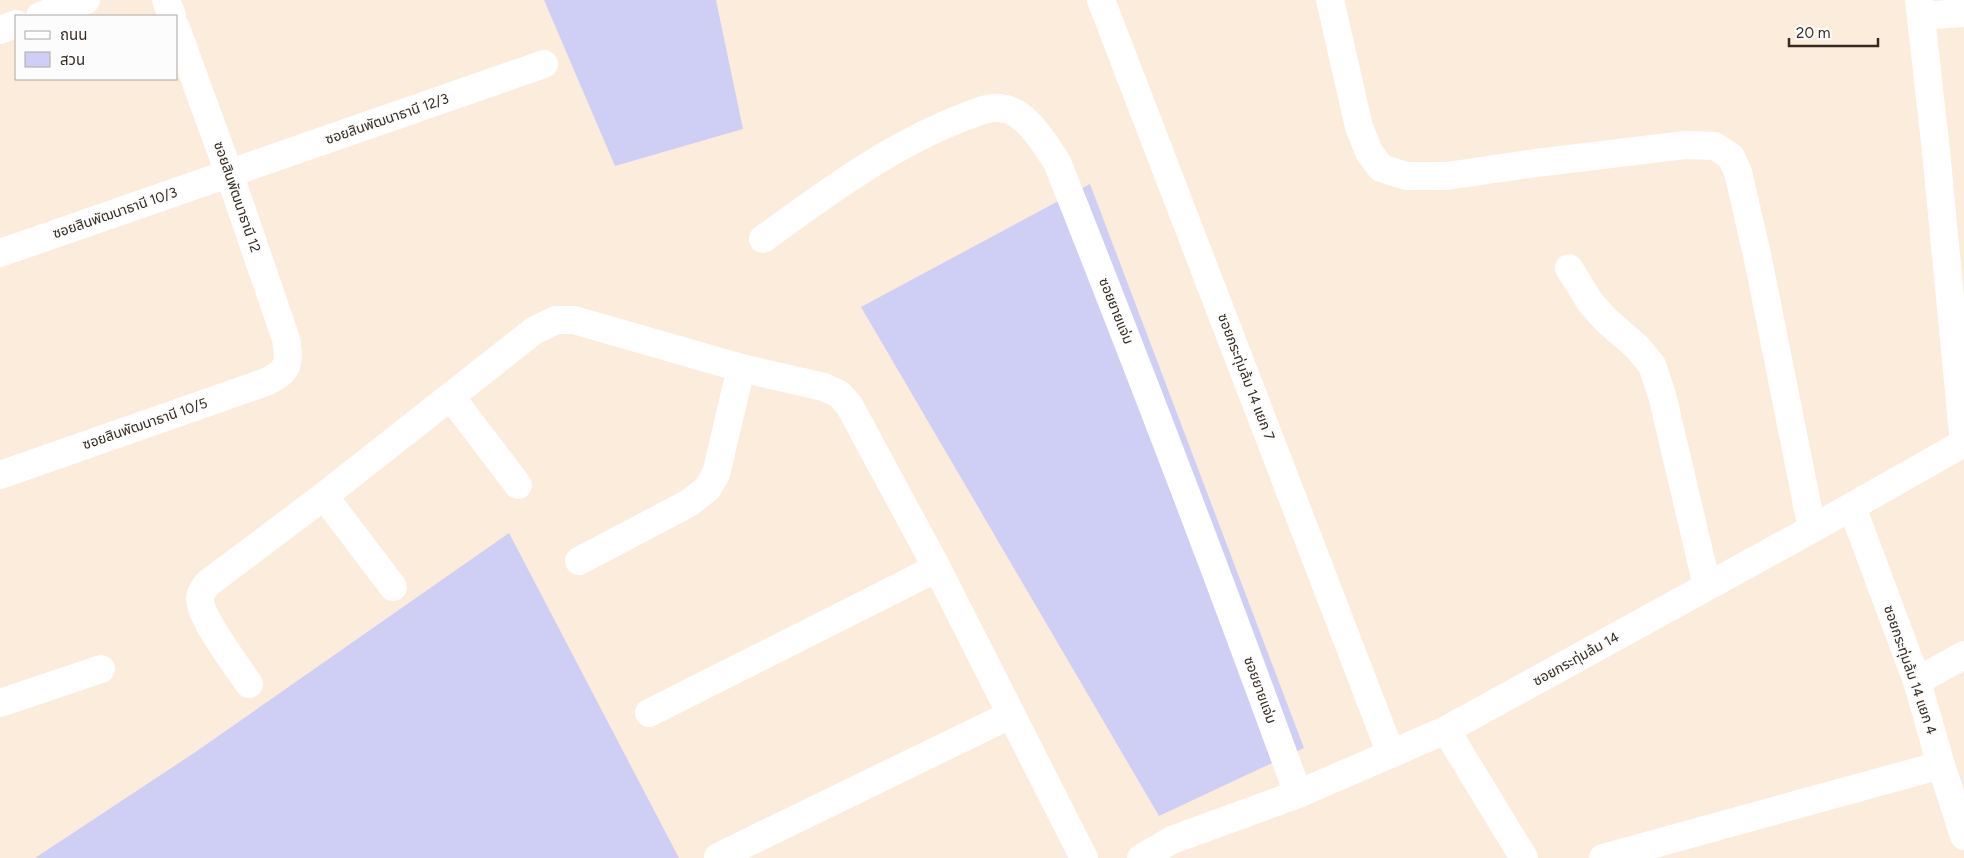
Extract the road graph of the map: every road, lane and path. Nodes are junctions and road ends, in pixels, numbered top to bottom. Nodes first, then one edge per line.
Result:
1 (86, 0) edge
2 (166, 0) edge
3 (1101, 0) edge
4 (1330, 0) edge
5 (1920, 8) edge
6 (1964, 13) edge
7 (43, 15) edge
8 (172, 15) edge
9 (15, 24) edge
10 (0, 30) edge
11 (178, 33) edge
12 (544, 64) dead end
13 (230, 173) junction
14 (763, 239) dead end
15 (0, 254) edge
16 (1569, 268) dead end
17 (287, 367) joint
18 (741, 368) junction
19 (451, 398) junction
20 (1964, 443) edge
21 (0, 475) edge
22 (518, 485) dead end
23 (324, 496) junction
24 (1852, 507) junction
25 (1812, 529) junction
26 (579, 561) dead end
27 (938, 568) junction
28 (1707, 586) junction
29 (393, 587) dead end
30 (1964, 655) edge
31 (102, 669) dead end
32 (1917, 681) junction
33 (249, 684) dead end
34 (0, 702) edge
35 (649, 713) dead end
36 (1010, 715) junction
37 (1446, 730) junction
38 (1391, 754) junction
39 (1941, 765) junction
40 (1298, 794) junction
41 (1964, 836) edge
42 (718, 857) edge
43 (1084, 858) edge
44 (1141, 858) edge
45 (1524, 858) edge
46 (1603, 858) edge

1 - 7 street
2 - 8 street
3 - 38 street, ซอยกระทุ่มล้ม 14 แยก 7
4 - 25 street
5 - 6 street
5 - 20 street
9 - 10 street
11 - 13 street, ซอยสินพัฒนาธานี 12
12 - 13 street, ซอยสินพัฒนาธานี 12/3
13 - 15 street, ซอยสินพัฒนาธานี 10/3
13 - 17 street, ซอยสินพัฒนาธานี 12
14 - 40 street, ซอยยายแจ่ม
16 - 28 street
17 - 21 street, ซอยสินพัฒนาธานี 10/5
18 - 19 street
18 - 26 street
18 - 27 street
19 - 22 street
19 - 23 street
20 - 24 street, ซอยกระทุ่มล้ม 14
23 - 29 street
23 - 33 street
24 - 25 street, ซอยกระทุ่มล้ม 14
24 - 32 street, ซอยกระทุ่มล้ม 14 แยก 4
25 - 28 street, ซอยกระทุ่มล้ม 14
27 - 35 street
27 - 36 street
28 - 37 street, ซอยกระทุ่มล้ม 14
30 - 32 street
31 - 34 street
32 - 39 street, ซอยกระทุ่มล้ม 14 แยก 4
36 - 42 street
36 - 43 street
37 - 38 street, ซอยกระทุ่มล้ม 14
37 - 45 street
38 - 40 street, ซอยกระทุ่มล้ม 14
39 - 41 street, ซอยกระทุ่มล้ม 14 แยก 4
39 - 46 street
40 - 44 street, ซอยกระทุ่มล้ม 14

